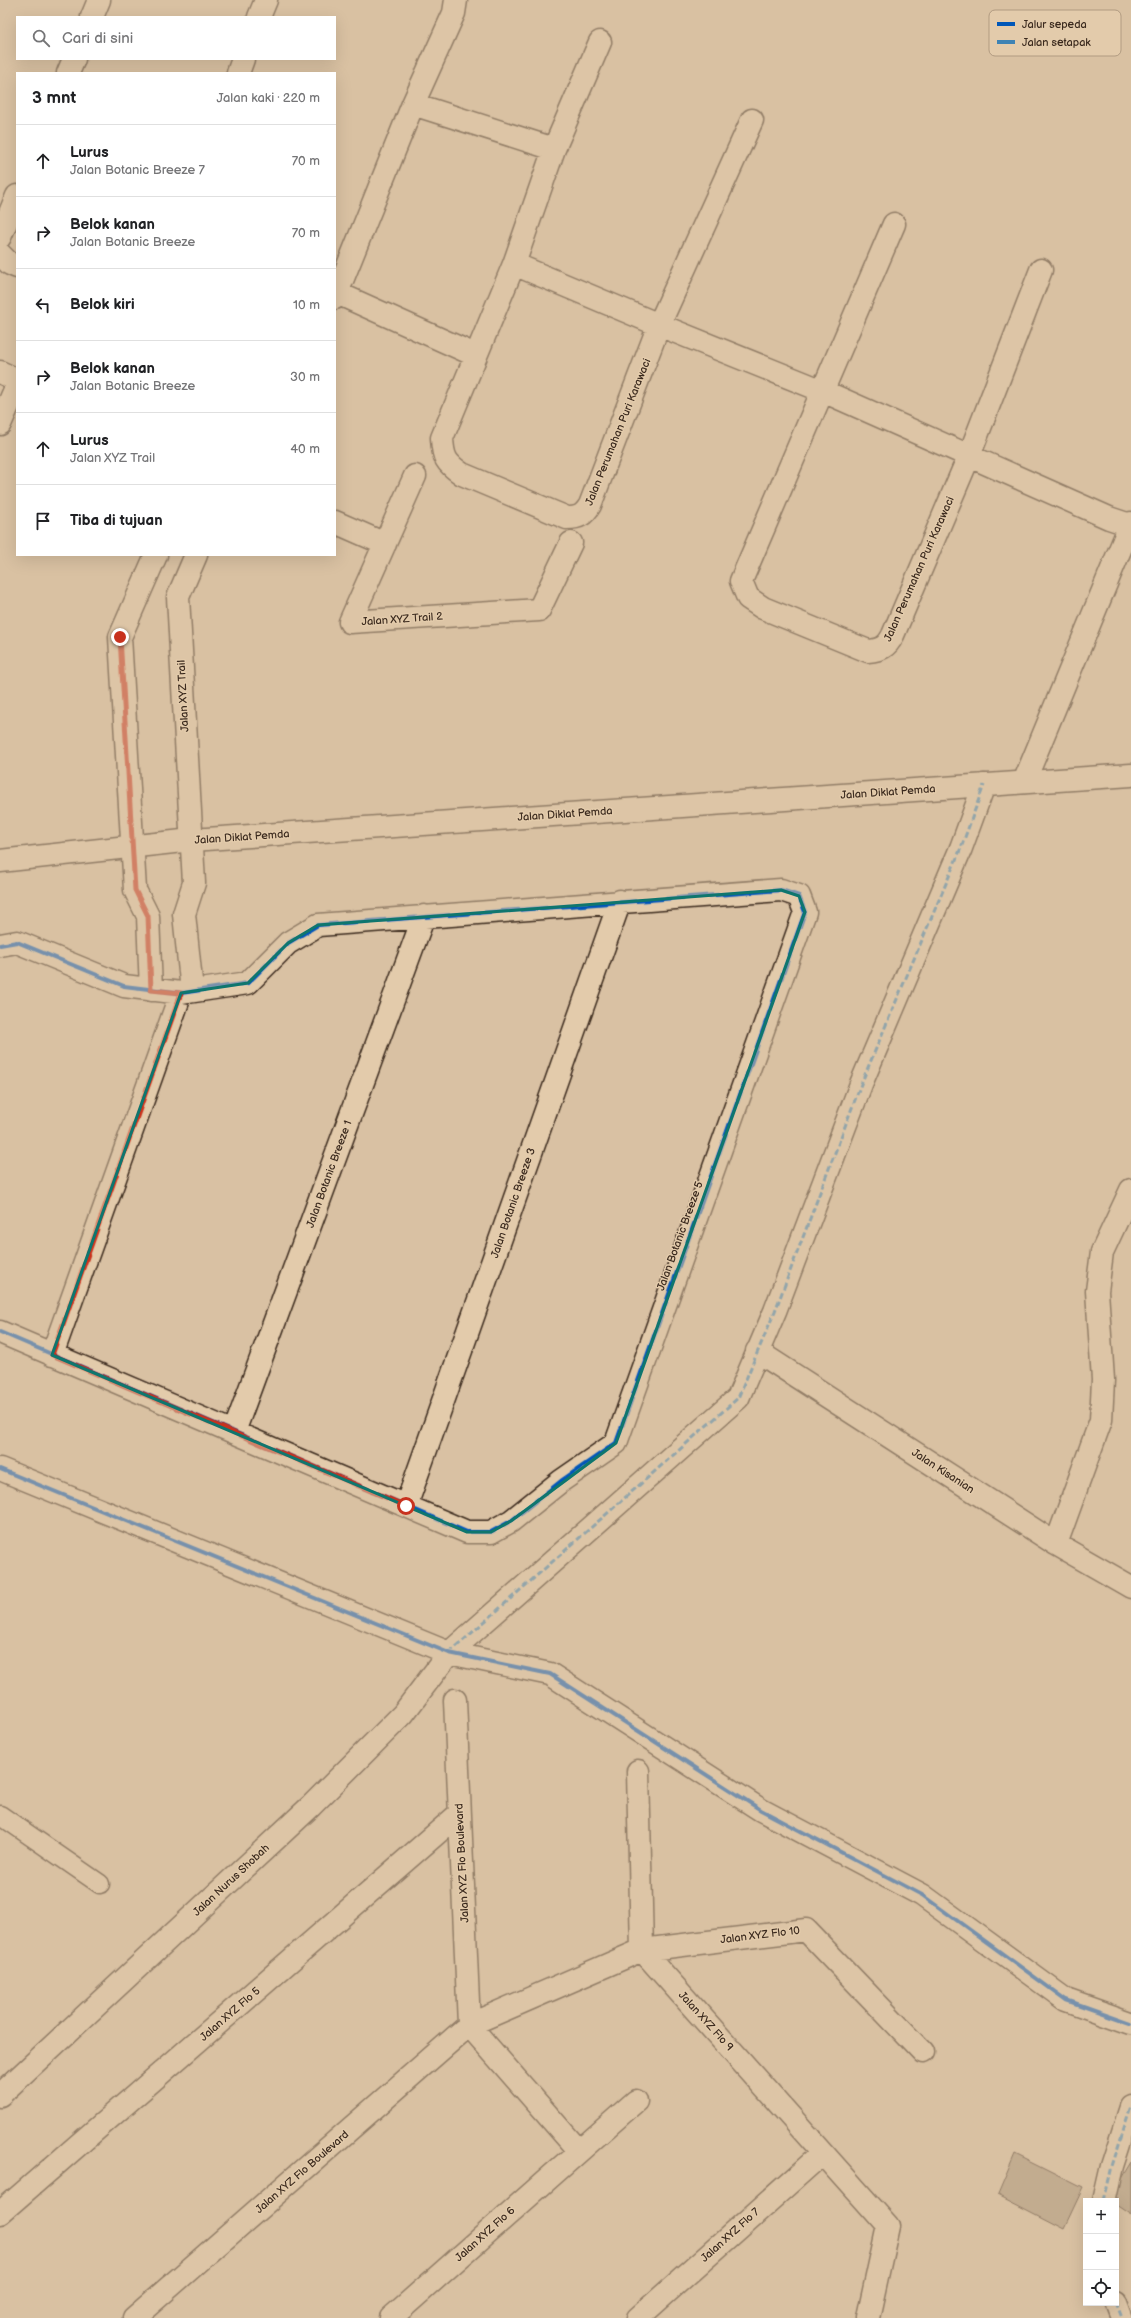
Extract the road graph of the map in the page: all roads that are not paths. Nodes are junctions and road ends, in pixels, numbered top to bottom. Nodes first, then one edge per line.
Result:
1 (99, 0) edge
2 (266, 0) edge
3 (456, 0) edge
4 (92, 16) edge
5 (259, 16) edge
6 (600, 42) dead end
7 (74, 60) edge
8 (243, 60) edge
9 (68, 72) edge
10 (238, 72) edge
11 (413, 104) junction
12 (752, 120) dead end
13 (554, 149) junction
14 (16, 198) edge
15 (894, 224) dead end
16 (0, 236) edge
17 (0, 254) edge
18 (514, 264) junction
19 (16, 267) edge
20 (1041, 270) dead end
21 (336, 296) edge
22 (659, 325) junction
23 (475, 355) junction
24 (0, 372) edge
25 (16, 380) edge
26 (16, 387) edge
27 (823, 391) junction
28 (0, 424) edge
29 (969, 456) junction
30 (415, 476) dead end
31 (336, 522) edge
32 (1131, 524) edge
33 (571, 543) dead end
34 (385, 544) junction
35 (156, 556) edge
36 (196, 556) edge
37 (1131, 775) edge
38 (1024, 782) junction
39 (984, 785) junction
40 (192, 840) junction
41 (133, 848) junction
42 (0, 861) edge
43 (620, 901) junction
44 (424, 916) junction
45 (0, 945) edge
46 (151, 990) junction
47 (186, 992) junction
48 (1131, 1190) edge
49 (0, 1332) edge
50 (757, 1351) junction
51 (52, 1355) junction
52 (234, 1432) junction
53 (0, 1469) edge
54 (406, 1506) junction
55 (1056, 1544) junction
56 (1131, 1587) edge
57 (449, 1653) junction
58 (454, 1700) dead end
59 (638, 1771) dead end
60 (459, 1814) junction
61 (0, 1815) edge
62 (100, 1884) dead end
63 (642, 1950) junction
64 (1131, 2023) edge
65 (469, 2025) junction
66 (923, 2052) dead end
67 (0, 2095) edge
68 (636, 2101) dead end
69 (1131, 2108) edge
70 (579, 2151) junction
71 (822, 2152) junction
72 (1105, 2198) edge
73 (0, 2213) edge
74 (1118, 2306) edge
75 (134, 2318) edge
76 (391, 2318) edge
77 (638, 2318) edge
78 (868, 2318) edge
79 (1122, 2318) edge

1 - 4 street
2 - 5 street
3 - 11 street
6 - 13 street, Jalan Perumahan Puri Karawaci
7 - 9 street
8 - 10 street
11 - 13 street
11 - 21 street
12 - 22 street, Jalan Perumahan Puri Karawaci
13 - 18 street, Jalan Perumahan Puri Karawaci
14 - 16 street
15 - 27 street, Jalan Perumahan Puri Karawaci
17 - 19 street
18 - 22 street
18 - 23 street, Jalan Perumahan Puri Karawaci
20 - 29 street, Jalan Perumahan Puri Karawaci
21 - 23 street
22 - 23 street, Jalan Perumahan Puri Karawaci
22 - 27 street
24 - 25 street
26 - 28 street
27 - 29 street
27 - 29 street, Jalan Perumahan Puri Karawaci
29 - 32 street
30 - 34 street, Jalan XYZ Trail 2
31 - 34 street
32 - 38 street
33 - 34 street, Jalan XYZ Trail 2
35 - 41 street
36 - 40 street, Jalan XYZ Trail
37 - 38 street, Jalan Diklat Pemda
38 - 39 street, Jalan Diklat Pemda
39 - 40 street, Jalan Diklat Pemda
39 - 50 street, Jalan Nurus Shobah
40 - 41 street, Jalan Diklat Pemda
40 - 47 street, Jalan XYZ Trail
41 - 42 street, Jalan Diklat Pemda
41 - 46 street
43 - 44 street
43 - 54 street, Jalan Botanic Breeze 3
43 - 54 street, Jalan Botanic Breeze 5
44 - 47 street
44 - 52 street, Jalan Botanic Breeze 1
45 - 46 street
46 - 47 street
47 - 51 street
48 - 55 street
49 - 51 street, Jalan Botanic Breeze 5
50 - 55 street, Jalan Kisanian
50 - 57 street, Jalan Nurus Shobah
51 - 52 street, Jalan Botanic Breeze 5
52 - 54 street, Jalan Botanic Breeze 5
53 - 57 street
55 - 56 street, Jalan Kisanian
57 - 64 street
57 - 67 street, Jalan Nurus Shobah
58 - 60 street, Jalan XYZ Flo Boulevard
59 - 63 street
60 - 65 street, Jalan XYZ Flo Boulevard
60 - 73 street, Jalan XYZ Flo 5
61 - 62 lane
63 - 65 street, Jalan XYZ Flo Boulevard
63 - 66 street, Jalan XYZ Flo 10
63 - 71 street, Jalan XYZ Flo 9
65 - 70 street
65 - 75 street, Jalan XYZ Flo Boulevard
68 - 70 street, Jalan XYZ Flo 6
69 - 72 street
70 - 76 street, Jalan XYZ Flo 6
71 - 77 street, Jalan XYZ Flo 7
71 - 78 street, Jalan XYZ Flo 9
74 - 79 street

